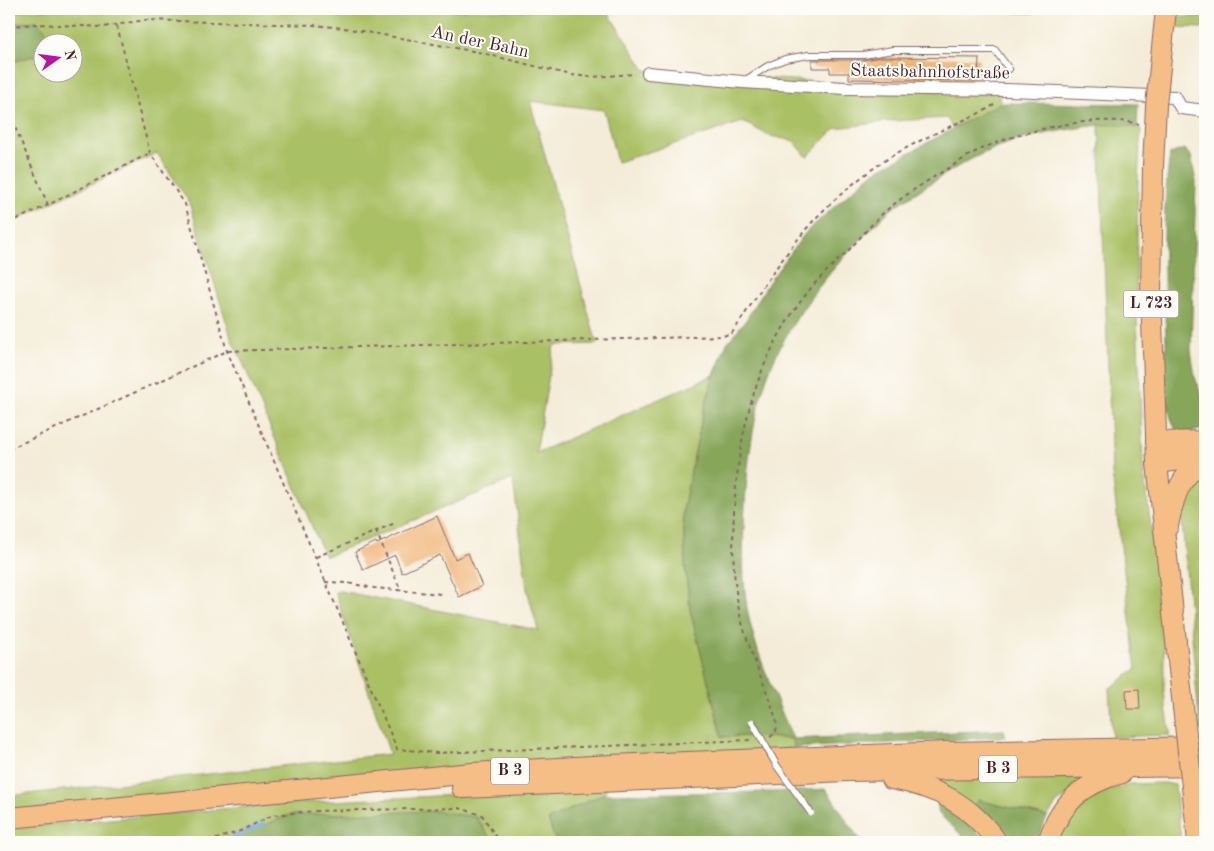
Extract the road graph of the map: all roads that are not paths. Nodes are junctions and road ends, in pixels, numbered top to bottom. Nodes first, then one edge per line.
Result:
1 (1166, 9) edge
2 (1009, 69) dead end
3 (648, 73) road end
4 (742, 82) junction
5 (1205, 111) edge
6 (1205, 441) edge
7 (1156, 442) junction
8 (1205, 457) edge
9 (1205, 461) edge
10 (1157, 463) junction
11 (1165, 543) junction
12 (752, 722) dead end
13 (1203, 746) edge
14 (1148, 766) junction
15 (1205, 766) edge
16 (848, 772) junction
17 (76, 812) junction
18 (811, 813) dead end
19 (9, 818) edge
20 (997, 842) edge
21 (1048, 842) edge
22 (1198, 842) edge

1 - 7 main road, L 723, bridge
2 - 4 lane
3 - 4 street, Staatsbahnhofstraße
4 - 5 street, Staatsbahnhofstraße
6 - 7 main road
7 - 10 main road, L 723
8 - 10 main road
9 - 11 main road
10 - 11 main road, L 723
11 - 22 main road, L 723, bridge
12 - 18 lane, bridge
13 - 17 main road, B 3
14 - 15 main road, B 3
14 - 16 main road, B 3
14 - 21 main road
16 - 17 main road, B 3
16 - 20 main road
17 - 19 main road, B 3

